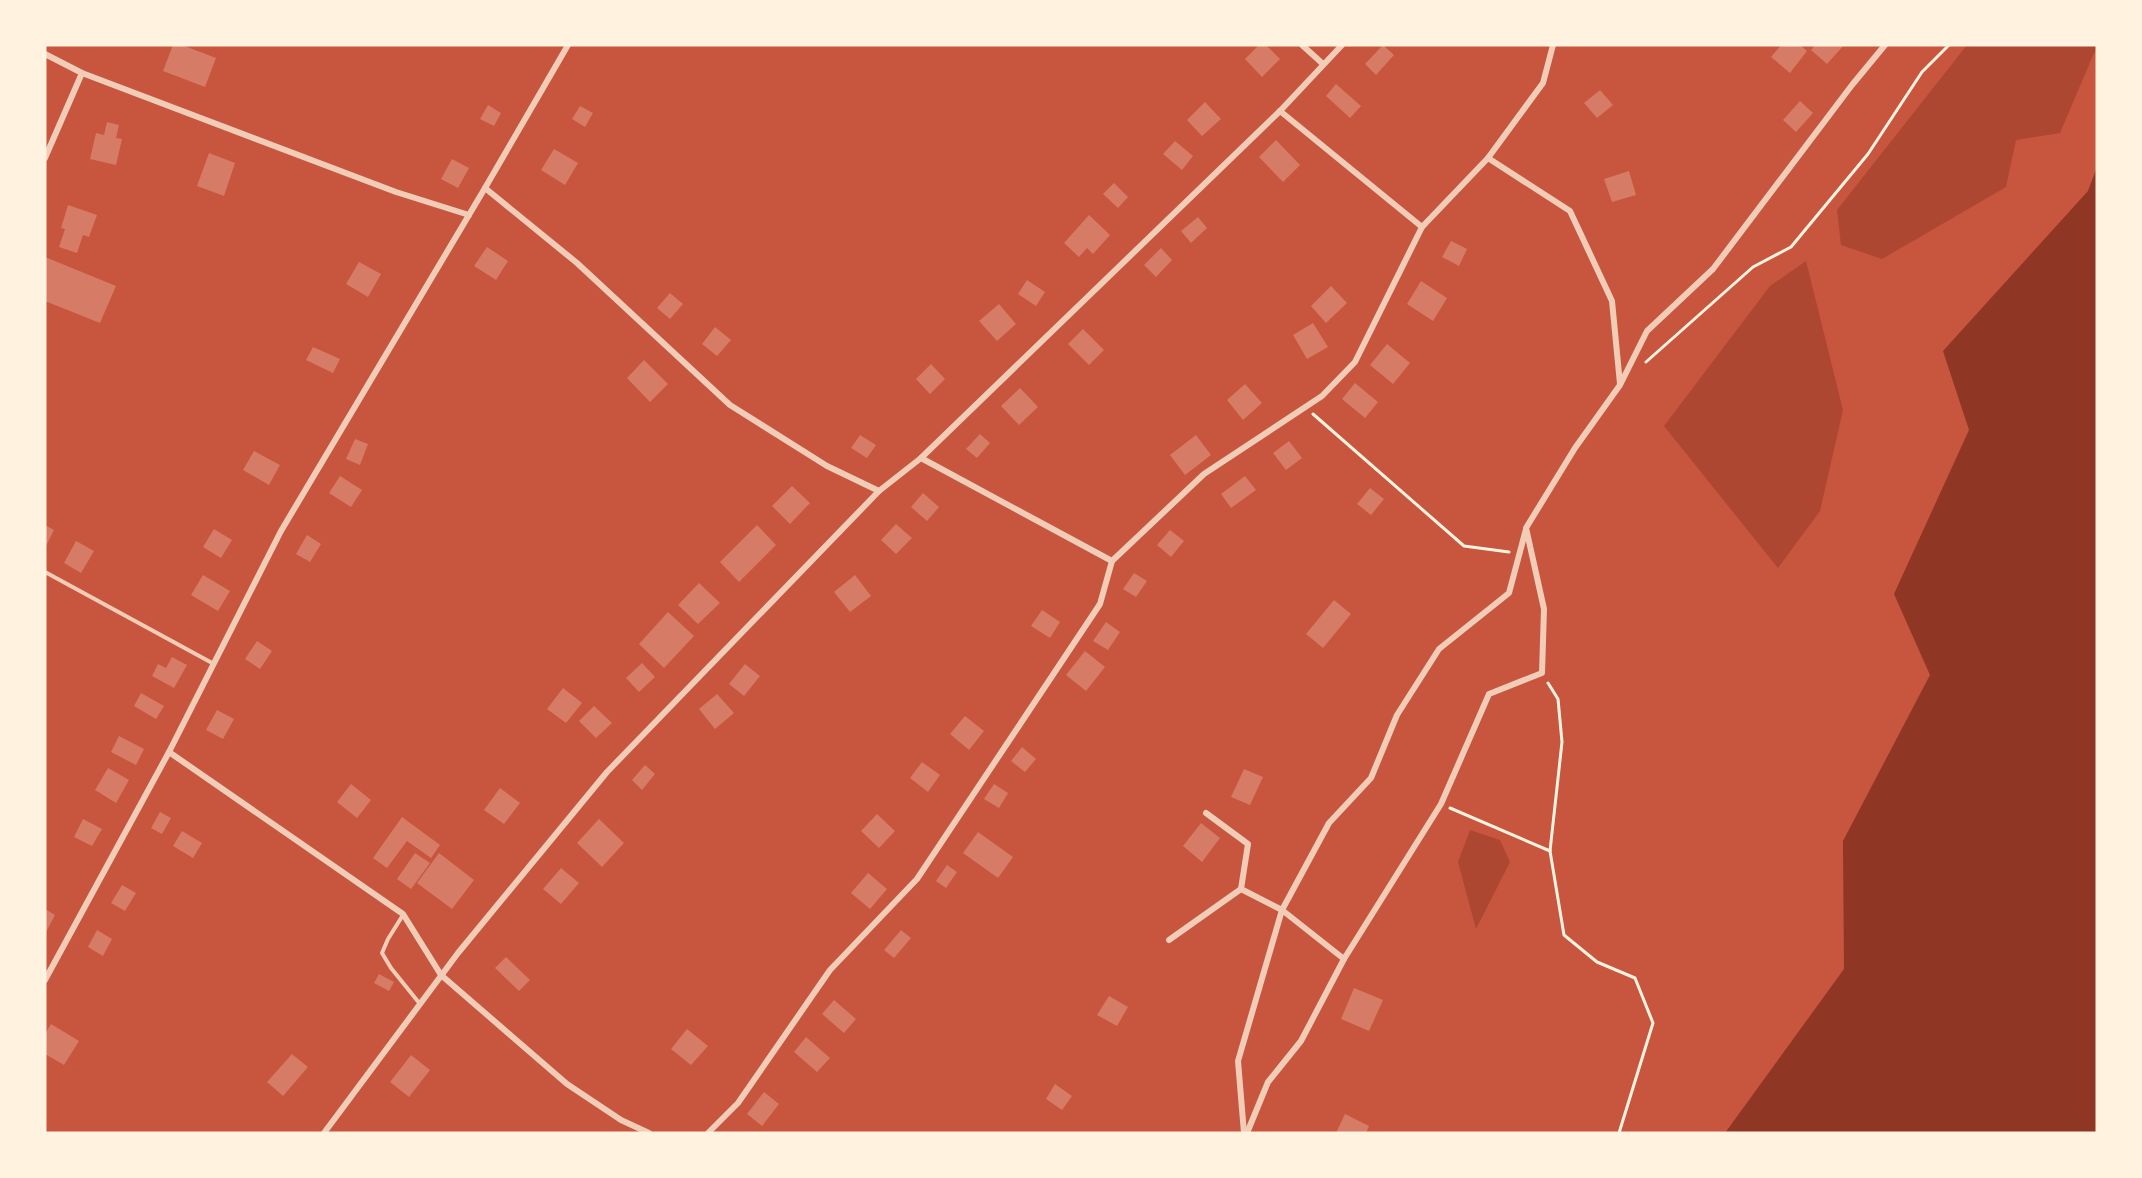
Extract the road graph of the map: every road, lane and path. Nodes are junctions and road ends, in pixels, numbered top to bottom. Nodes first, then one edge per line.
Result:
1 (568, 45) edge
2 (1302, 45) edge
3 (1342, 45) edge
4 (1553, 45) edge
5 (1885, 45) edge
6 (1949, 45) edge
7 (45, 54) edge
8 (1323, 64) junction
9 (82, 73) junction
10 (1280, 111) junction
11 (1488, 158) junction
12 (45, 159) edge
13 (485, 188) junction
14 (469, 215) junction
15 (1422, 227) junction
16 (1638, 369) dead end
17 (1620, 385) junction
18 (1305, 407) junction
19 (921, 458) junction
20 (879, 491) junction
21 (1526, 528) junction
22 (1520, 554) junction
23 (1112, 561) junction
24 (45, 572) edge
25 (215, 664) junction
26 (1542, 674) junction
27 (169, 752) junction
28 (1441, 804) junction
29 (1206, 813) dead end
30 (1550, 851) junction
31 (1241, 889) junction
32 (1282, 910) junction
33 (403, 914) junction
34 (1169, 939) dead end
35 (1344, 959) junction
36 (441, 975) junction
37 (45, 980) edge
38 (420, 1004) junction
39 (324, 1133) edge
40 (649, 1133) edge
41 (708, 1133) edge
42 (1246, 1133) edge
43 (1619, 1133) edge

1 - 13 street
2 - 8 street
3 - 8 street
4 - 11 street
5 - 17 street
6 - 16 path
7 - 9 street
8 - 10 street
9 - 12 street
9 - 14 street
10 - 15 street
10 - 19 street
11 - 15 street
11 - 17 street
13 - 14 street
13 - 20 street
14 - 25 street
15 - 18 street
17 - 21 street
18 - 22 path
18 - 23 street
19 - 20 street
19 - 23 street
20 - 36 street
21 - 22 street
21 - 26 street
22 - 32 street
23 - 41 street
24 - 25 lane
25 - 27 street
26 - 28 street
26 - 30 path
27 - 33 street
27 - 37 street
28 - 30 path
28 - 35 street
29 - 31 street
30 - 43 path
31 - 32 street
31 - 34 street
32 - 35 street
32 - 42 street
33 - 36 street
33 - 38 lane
35 - 42 street
36 - 38 street
36 - 40 street
38 - 39 street

